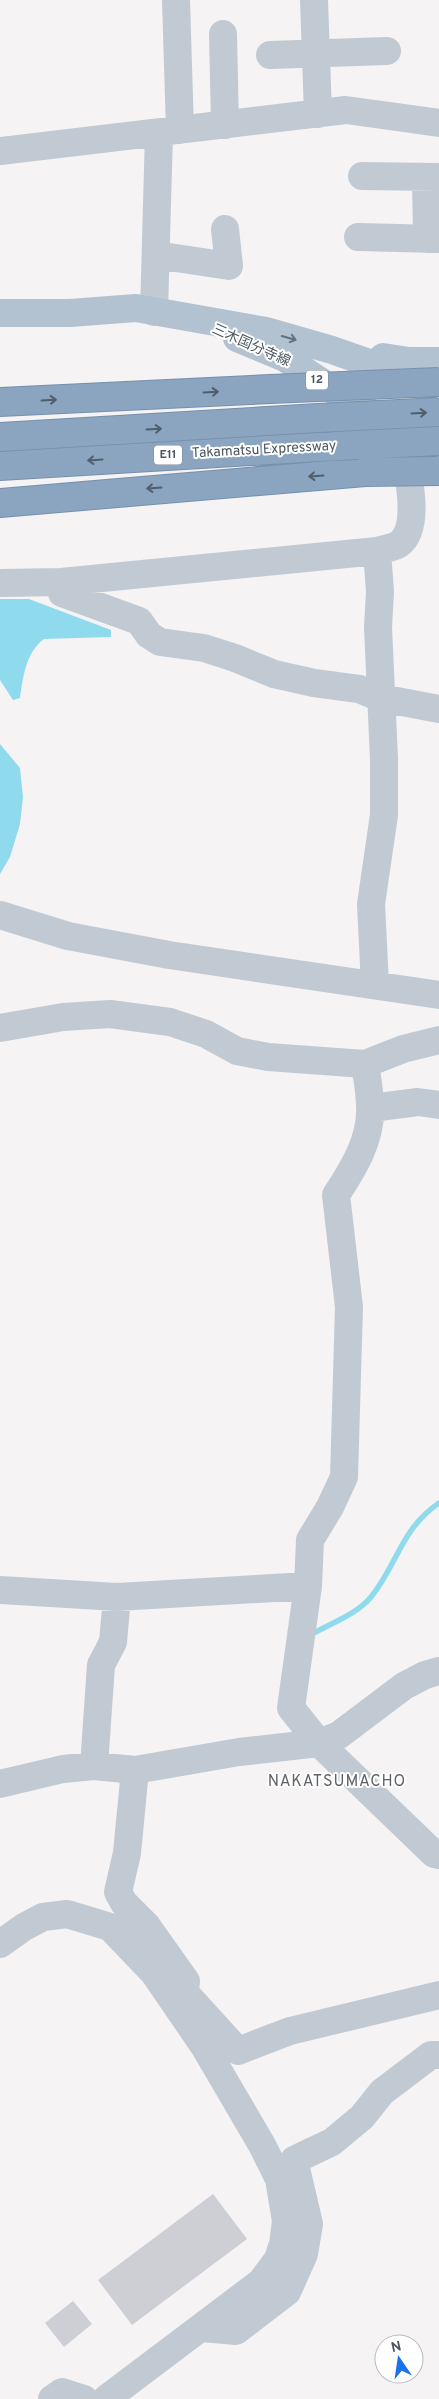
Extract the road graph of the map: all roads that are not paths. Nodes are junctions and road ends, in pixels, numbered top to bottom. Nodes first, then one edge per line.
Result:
1 (176, 0) edge
2 (314, 0) edge
3 (223, 34) dead end
4 (387, 50) dead end
5 (317, 53) junction
6 (270, 55) dead end
7 (318, 114) junction
8 (439, 123) edge
9 (225, 124) junction
10 (169, 131) junction
11 (0, 151) edge
12 (362, 176) dead end
13 (432, 177) edge
14 (225, 229) dead end
15 (358, 237) dead end
16 (433, 239) edge
17 (156, 255) junction
18 (154, 312) junction
19 (0, 313) edge
20 (190, 319) junction
21 (332, 350) junction
22 (439, 361) edge
23 (439, 382) edge
24 (439, 388) edge
25 (0, 402) edge
26 (439, 412) edge
27 (402, 431) junction
28 (0, 437) edge
29 (439, 441) edge
30 (439, 454) edge
31 (0, 466) edge
32 (439, 471) edge
33 (0, 503) edge
34 (377, 552) junction
35 (61, 582) junction
36 (0, 583) edge
37 (381, 698) junction
38 (439, 709) edge
39 (0, 916) edge
40 (375, 985) junction
41 (439, 995) edge
42 (0, 1028) edge
43 (439, 1040) edge
44 (365, 1064) junction
45 (439, 1105) edge
46 (371, 1108) junction
47 (308, 1586) junction
48 (0, 1590) edge
49 (117, 1597) junction
50 (439, 1671) edge
51 (319, 1744) junction
52 (94, 1766) junction
53 (135, 1770) junction
54 (0, 1784) edge
55 (439, 1855) edge
56 (0, 1944) edge
57 (439, 1995) edge
58 (179, 1996) junction
59 (439, 2056) edge
60 (202, 2328) junction
61 (52, 2399) edge
62 (84, 2399) edge
63 (106, 2399) edge

1 - 10 street
2 - 5 street
3 - 9 street
4 - 5 street
5 - 6 street
5 - 7 street
7 - 8 street
7 - 9 street
9 - 10 street
10 - 11 street
10 - 17 street
12 - 13 street
13 - 16 street
14 - 17 street
15 - 16 street
17 - 18 street
18 - 19 main road, 三木国分寺線 / 12
18 - 20 main road, 三木国分寺線 / 12
20 -> 21 main road, 三木国分寺線 / 12
20 - 27 main road, 三木国分寺線 / 12
21 - 22 main road
21 - 24 main road, 三木国分寺線 / 12
25 -> 23 highway, bridge
28 -> 26 highway, Takamatsu Expressway / E11, bridge
27 - 30 main road, 三木国分寺線 / 12
27 - 34 street
29 -> 31 highway, Takamatsu Expressway / E11, bridge
32 -> 33 highway, bridge
34 - 35 street
34 - 37 street
35 - 36 street
35 - 37 street
37 - 38 street
37 - 40 street
39 - 40 street
40 - 41 street
42 - 44 street
43 - 44 street
44 - 46 street
45 - 46 street
46 - 47 street
47 - 49 street
47 - 51 street
48 - 49 street
49 - 52 street
50 - 51 street
51 - 53 street
51 - 55 street
52 - 53 street
52 - 54 street
53 - 58 street
56 - 58 street
57 - 58 street
58 - 60 street
59 - 60 street
60 - 63 street
61 - 62 street

